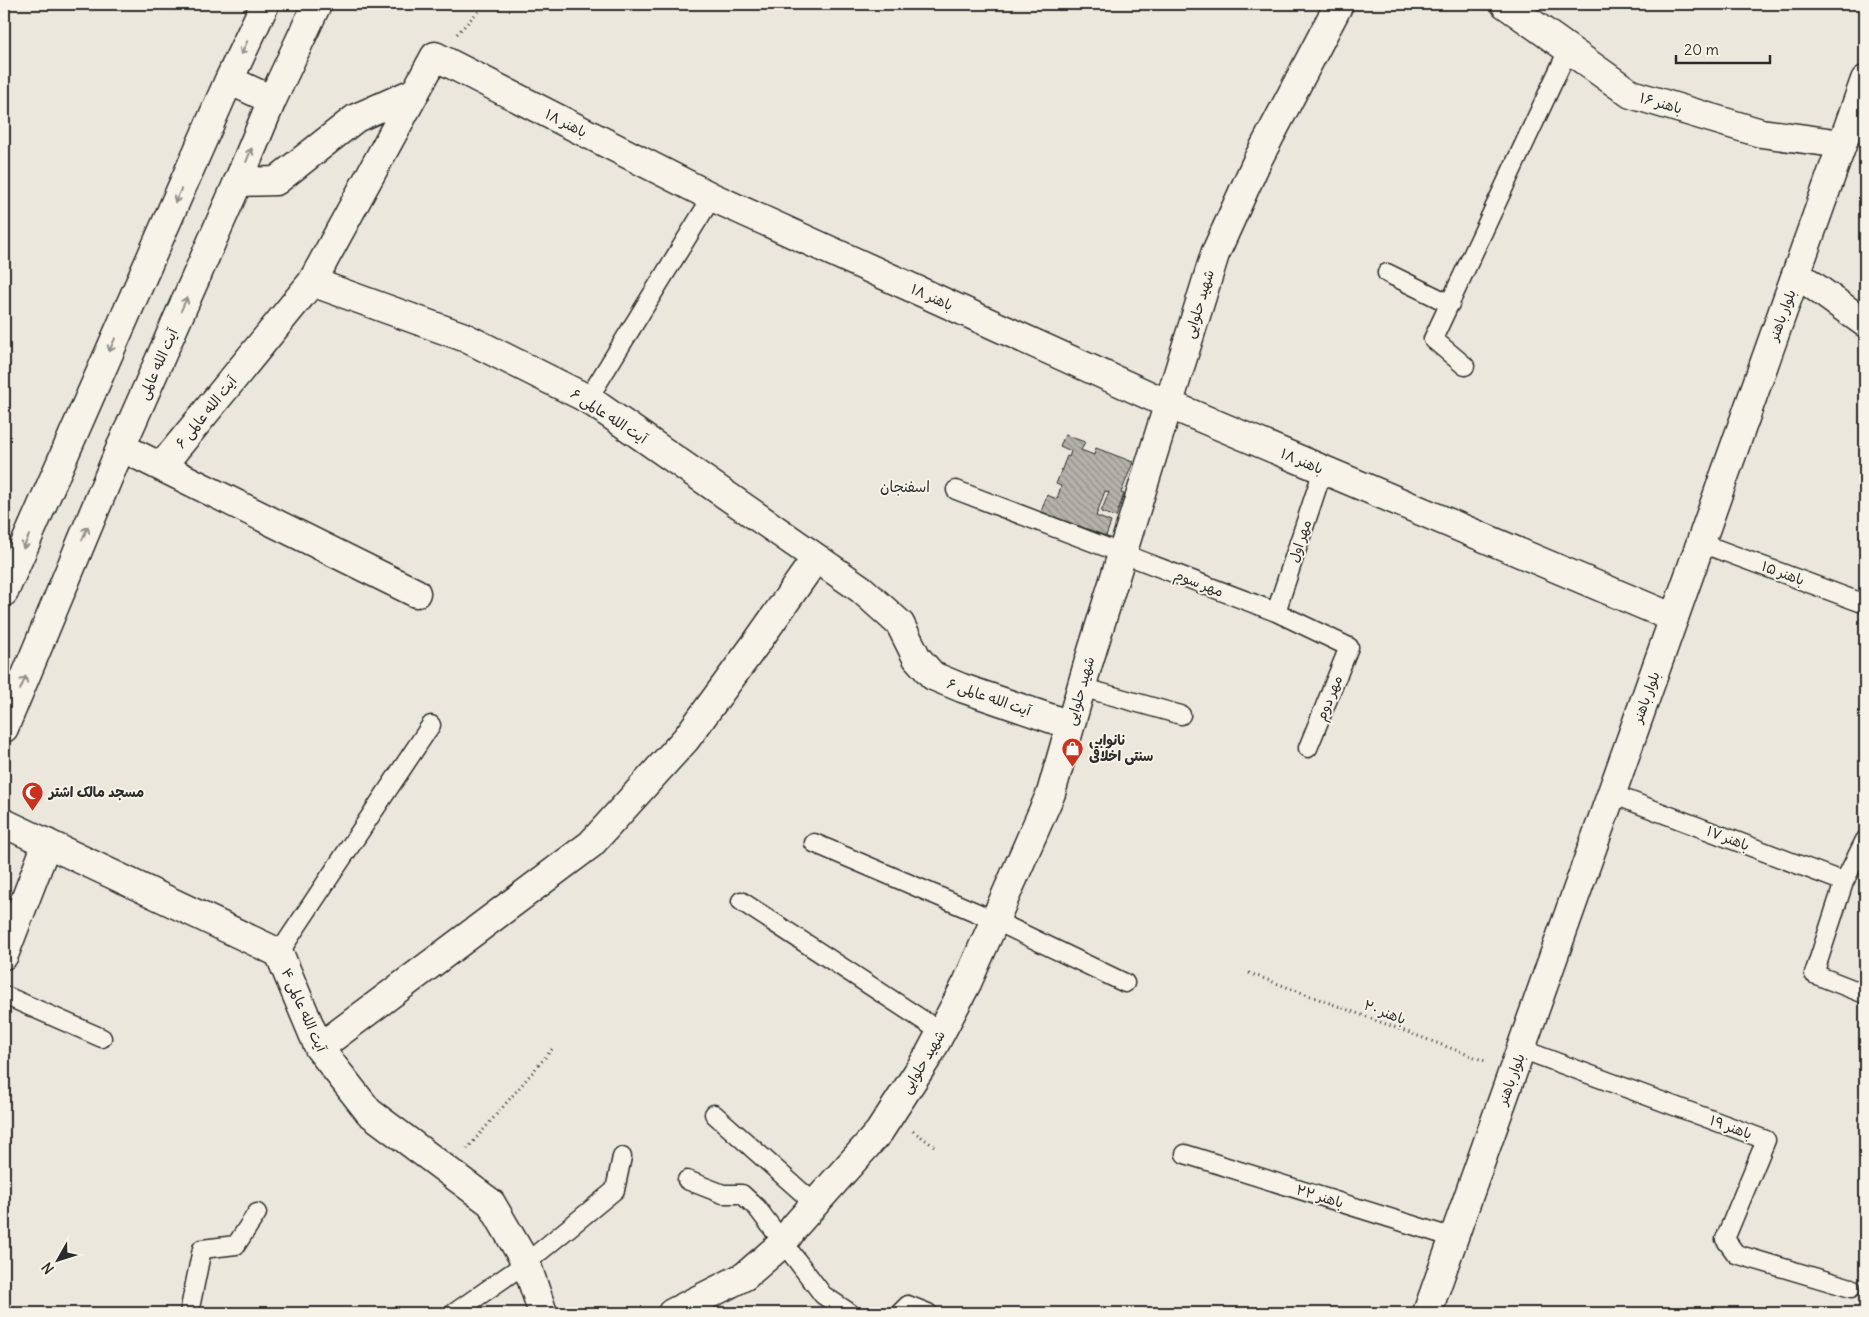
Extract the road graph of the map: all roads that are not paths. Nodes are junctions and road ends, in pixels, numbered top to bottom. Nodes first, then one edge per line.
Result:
1 (265, 4) edge
2 (317, 4) edge
3 (1339, 4) edge
4 (1505, 4) edge
5 (1568, 48) junction
6 (229, 80) junction
7 (1865, 80) edge
8 (415, 92) junction
9 (272, 100) junction
10 (1842, 144) junction
11 (238, 182) junction
12 (712, 197) junction
13 (1387, 273) dead end
14 (1796, 274) junction
15 (312, 282) junction
16 (1450, 304) junction
17 (1865, 323) edge
18 (1465, 366) dead end
19 (588, 399) junction
20 (1168, 404) junction
21 (121, 447) junction
22 (161, 468) junction
23 (1323, 470) junction
24 (956, 490) dead end
25 (1701, 543) junction
26 (1122, 554) junction
27 (816, 558) junction
28 (4, 592) edge
29 (416, 594) dead end
30 (1865, 604) edge
31 (1276, 612) junction
32 (1674, 618) junction
33 (1349, 648) joint
34 (1081, 687) junction
35 (1181, 715) dead end
36 (430, 725) dead end
37 (1070, 725) junction
38 (4, 728) edge
39 (1308, 748) dead end
40 (1612, 794) junction
41 (4, 823) edge
42 (1865, 840) edge
43 (47, 843) junction
44 (814, 843) dead end
45 (1844, 882) junction
46 (741, 901) dead end
47 (994, 920) junction
48 (279, 953) junction
49 (4, 955) edge
50 (1125, 982) dead end
51 (1865, 994) edge
52 (4, 995) edge
53 (941, 1032) junction
54 (102, 1038) dead end
55 (319, 1048) junction
56 (1517, 1061) junction
57 (714, 1114) dead end
58 (1185, 1154) dead end
59 (622, 1157) dead end
60 (687, 1180) dead end
61 (815, 1204) junction
62 (257, 1213) dead end
63 (1454, 1238) junction
64 (784, 1243) junction
65 (526, 1263) junction
66 (1851, 1288) dead end
67 (189, 1313) edge
68 (454, 1313) edge
69 (543, 1313) edge
70 (672, 1313) edge
71 (850, 1313) edge
72 (900, 1313) edge
73 (928, 1313) edge
74 (1427, 1313) edge

1 -> 6 street
2 - 9 street, آیت الله عالمی
3 - 20 street, شهید حلوایی
4 - 5 street, باهنر ۱۶
5 - 10 street, باهنر ۱۶
5 - 16 lane
6 - 9 street
6 -> 28 street
7 - 10 street, بلوار باهنر
8 - 11 street
8 - 12 street, باهنر ۱۸
8 - 15 street
11 -> 9 street, آیت الله عالمی
10 - 14 street, بلوار باهنر
21 -> 11 street, آیت الله عالمی
12 - 19 lane
12 - 20 street, باهنر ۱۸
13 - 16 lane
14 - 17 street
14 - 25 street, بلوار باهنر
15 - 19 street, آیت الله عالمی ۶
15 - 22 street, آیت الله عالمی ۶
16 - 18 lane
19 - 27 street, آیت الله عالمی ۶
20 - 23 street, باهنر ۱۸
20 - 26 street, شهید حلوایی
21 - 22 street
38 -> 21 street, آیت الله عالمی
22 - 29 street
23 - 31 lane, مهر اول
23 - 32 street, باهنر ۱۸
24 - 26 lane, مهر سوم
25 - 30 lane, باهنر ۱۵
25 - 32 street, بلوار باهنر
26 - 31 lane, مهر سوم
26 - 34 street, شهید حلوایی
27 - 37 street, آیت الله عالمی ۶
27 - 55 street
31 - 33 lane, مهر سوم
32 - 40 street, بلوار باهنر
33 - 39 lane, مهر دوم
34 - 35 lane
34 - 37 street, شهید حلوایی
36 - 48 lane
37 - 47 street, شهید حلوایی
40 - 45 lane, باهنر ۱۷
40 - 56 street, بلوار باهنر
41 - 43 street, آیت الله عالمی ۴
42 - 45 lane
43 - 48 street, آیت الله عالمی ۴
43 - 49 street
44 - 47 lane
45 - 51 lane
46 - 53 lane
47 - 50 lane
47 - 53 street, شهید حلوایی
48 - 55 street, آیت الله عالمی ۴
52 - 54 lane
53 - 61 street, شهید حلوایی
55 - 65 street, آیت الله عالمی ۴
56 - 63 street, بلوار باهنر
56 - 66 lane, باهنر ۱۹
57 - 61 lane
58 - 63 lane, باهنر ۲۲
59 - 65 lane
60 - 64 lane
61 - 64 street, شهید حلوایی
62 - 67 lane
63 - 74 street, بلوار باهنر
64 - 70 street, شهید حلوایی
64 - 71 lane
65 - 68 lane
65 - 69 street, آیت الله عالمی ۴
72 - 73 lane

